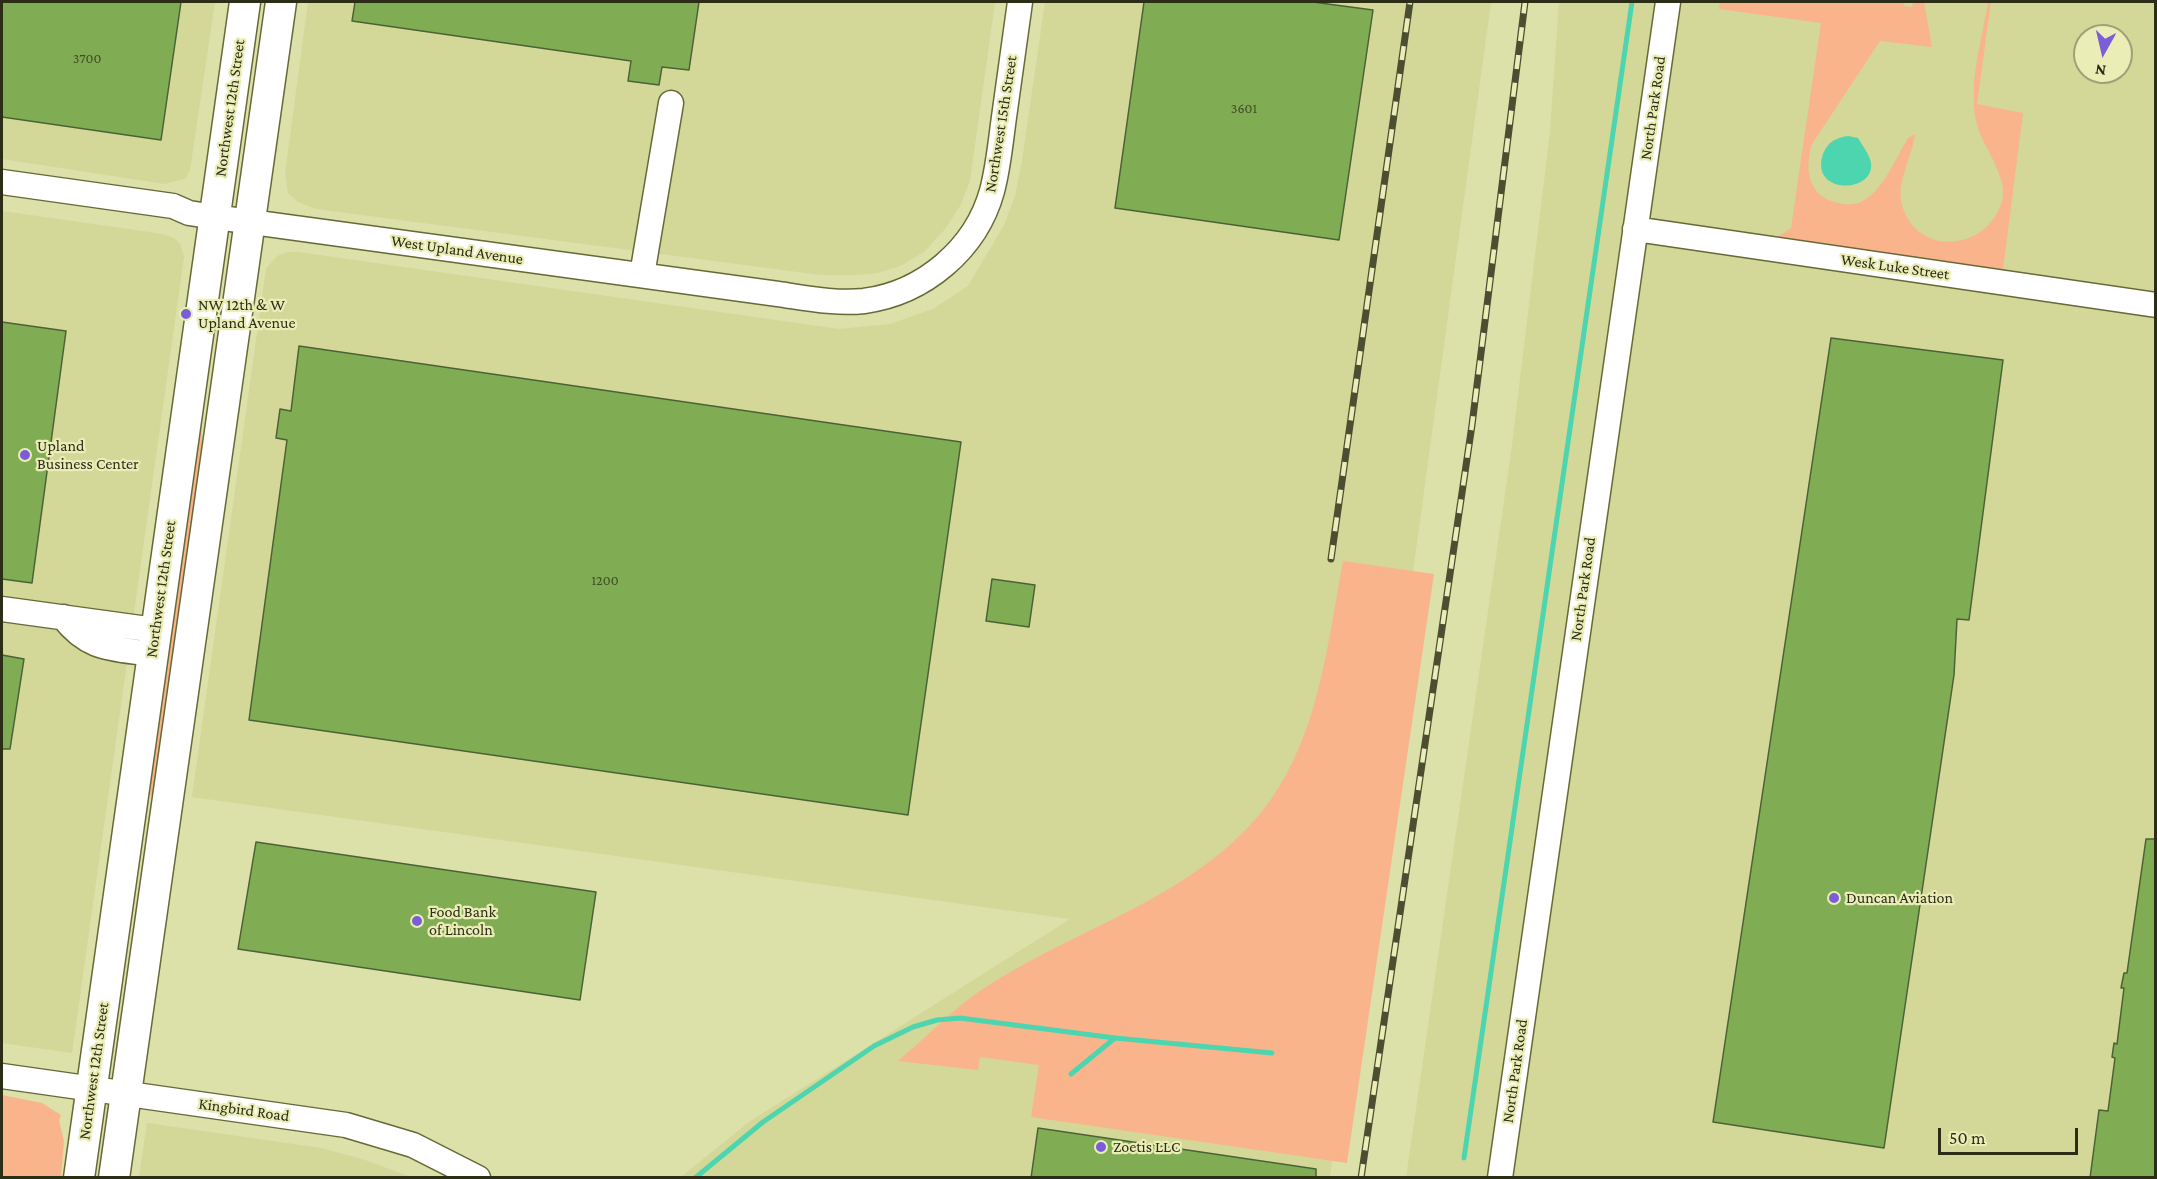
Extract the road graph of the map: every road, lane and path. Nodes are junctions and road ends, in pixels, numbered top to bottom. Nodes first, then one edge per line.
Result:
1 (245, 2) edge
2 (281, 2) edge
3 (1020, 2) edge
4 (1668, 2) edge
5 (670, 103) dead end
6 (2, 182) edge
7 (215, 217) junction
8 (249, 221) junction
9 (1635, 229) junction
10 (642, 275) junction
11 (912, 287) joint
12 (2156, 304) edge
13 (2, 609) edge
14 (154, 642) junction
15 (2, 1076) edge
16 (91, 1089) junction
17 (126, 1094) junction
18 (79, 1178) edge
19 (114, 1178) edge
20 (478, 1178) edge
21 (1500, 1178) edge

1 - 7 main road, Northwest 12th Street
2 - 8 main road
3 - 11 street, Northwest 15th Street
4 - 9 street, North Park Road
5 - 10 street
6 - 7 street, West Upland Avenue
7 - 8 street, West Upland Avenue
7 - 14 main road, Northwest 12th Street
8 - 10 street, West Upland Avenue
8 - 17 main road
9 - 12 street, Wesk Luke Street
9 - 21 street, North Park Road
10 - 11 street, West Upland Avenue
13 - 14 street
14 - 16 main road, Northwest 12th Street
15 - 16 street, Kingbird Road
16 - 17 street, Kingbird Road
16 - 18 main road, Northwest 12th Street
17 - 19 main road
17 - 20 street, Kingbird Road

